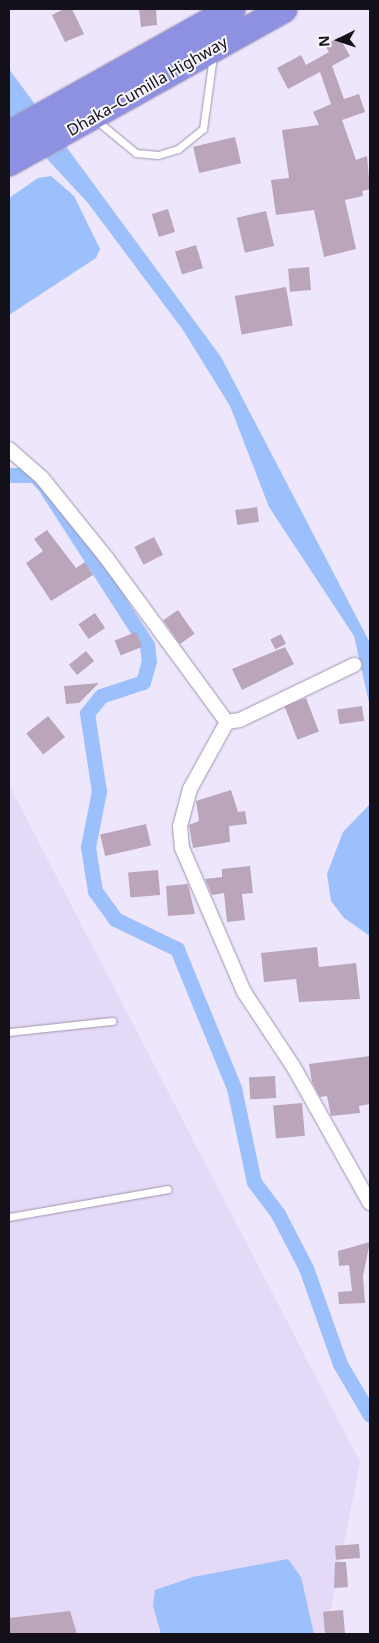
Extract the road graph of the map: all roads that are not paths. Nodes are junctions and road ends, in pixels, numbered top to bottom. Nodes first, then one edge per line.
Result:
1 (232, 9) edge
2 (284, 9) edge
3 (214, 48) junction
4 (83, 122) junction
5 (9, 134) edge
6 (13, 161) edge
7 (9, 450) edge
8 (354, 665) dead end
9 (227, 722) junction
10 (112, 1021) dead end
11 (9, 1032) edge
12 (168, 1189) dead end
13 (370, 1203) edge
14 (9, 1218) edge

1 - 5 highway, Dhaka–Cumilla Highway
2 - 3 highway, Dhaka–Cumilla Highway
3 - 4 highway, Dhaka–Cumilla Highway
3 - 4 lane
4 - 6 highway, Dhaka–Cumilla Highway
7 - 9 street
8 - 9 street
9 - 13 street
10 - 11 lane
12 - 14 lane

